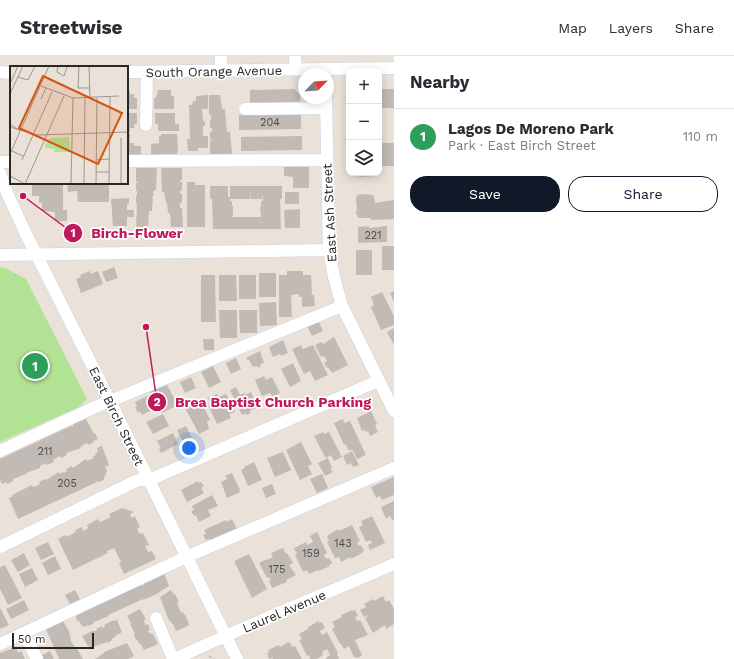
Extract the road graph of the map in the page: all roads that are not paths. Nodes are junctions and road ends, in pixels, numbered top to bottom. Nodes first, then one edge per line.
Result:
1 (221, 56) edge
2 (295, 56) edge
3 (394, 68) edge
4 (221, 70) junction
5 (296, 70) joint
6 (334, 71) edge
7 (0, 72) edge
8 (128, 72) edge
9 (147, 72) junction
10 (10, 73) edge
11 (313, 104) edge
12 (326, 104) edge
13 (246, 109) dead end
14 (146, 125) dead end
15 (326, 160) junction
16 (128, 162) edge
17 (0, 173) edge
18 (329, 250) junction
19 (36, 254) junction
20 (0, 255) edge
21 (342, 306) junction
22 (378, 381) junction
23 (110, 401) junction
24 (394, 411) edge
25 (0, 451) edge
26 (394, 468) edge
27 (149, 480) junction
28 (0, 547) edge
29 (186, 556) junction
30 (394, 564) edge
31 (156, 618) dead end
32 (24, 633) junction
33 (226, 636) junction
34 (0, 644) edge
35 (36, 659) edge
36 (174, 659) edge
37 (238, 659) edge

1 - 4 street
2 - 5 street
3 - 6 street, South Orange Avenue
4 - 5 street, South Orange Avenue
4 - 9 street, South Orange Avenue
7 - 10 street
8 - 9 street, South Orange Avenue
9 - 14 street
11 - 13 street
12 - 15 street, East Ash Street
15 - 16 street
15 - 18 street, East Ash Street
17 - 19 street, East Birch Street
18 - 19 street
18 - 21 street, East Ash Street
19 - 20 street
19 - 23 street, East Birch Street
21 - 22 street, East Ash Street
21 - 23 street
22 - 24 street, East Ash Street
22 - 27 street
23 - 25 street
23 - 27 street, East Birch Street
26 - 29 street
27 - 28 street
27 - 29 street, East Birch Street
29 - 32 street
29 - 33 street, East Birch Street
30 - 33 street, Laurel Avenue
31 - 36 street
32 - 34 street
32 - 35 street
33 - 36 street, Laurel Avenue
33 - 37 street, East Birch Street

